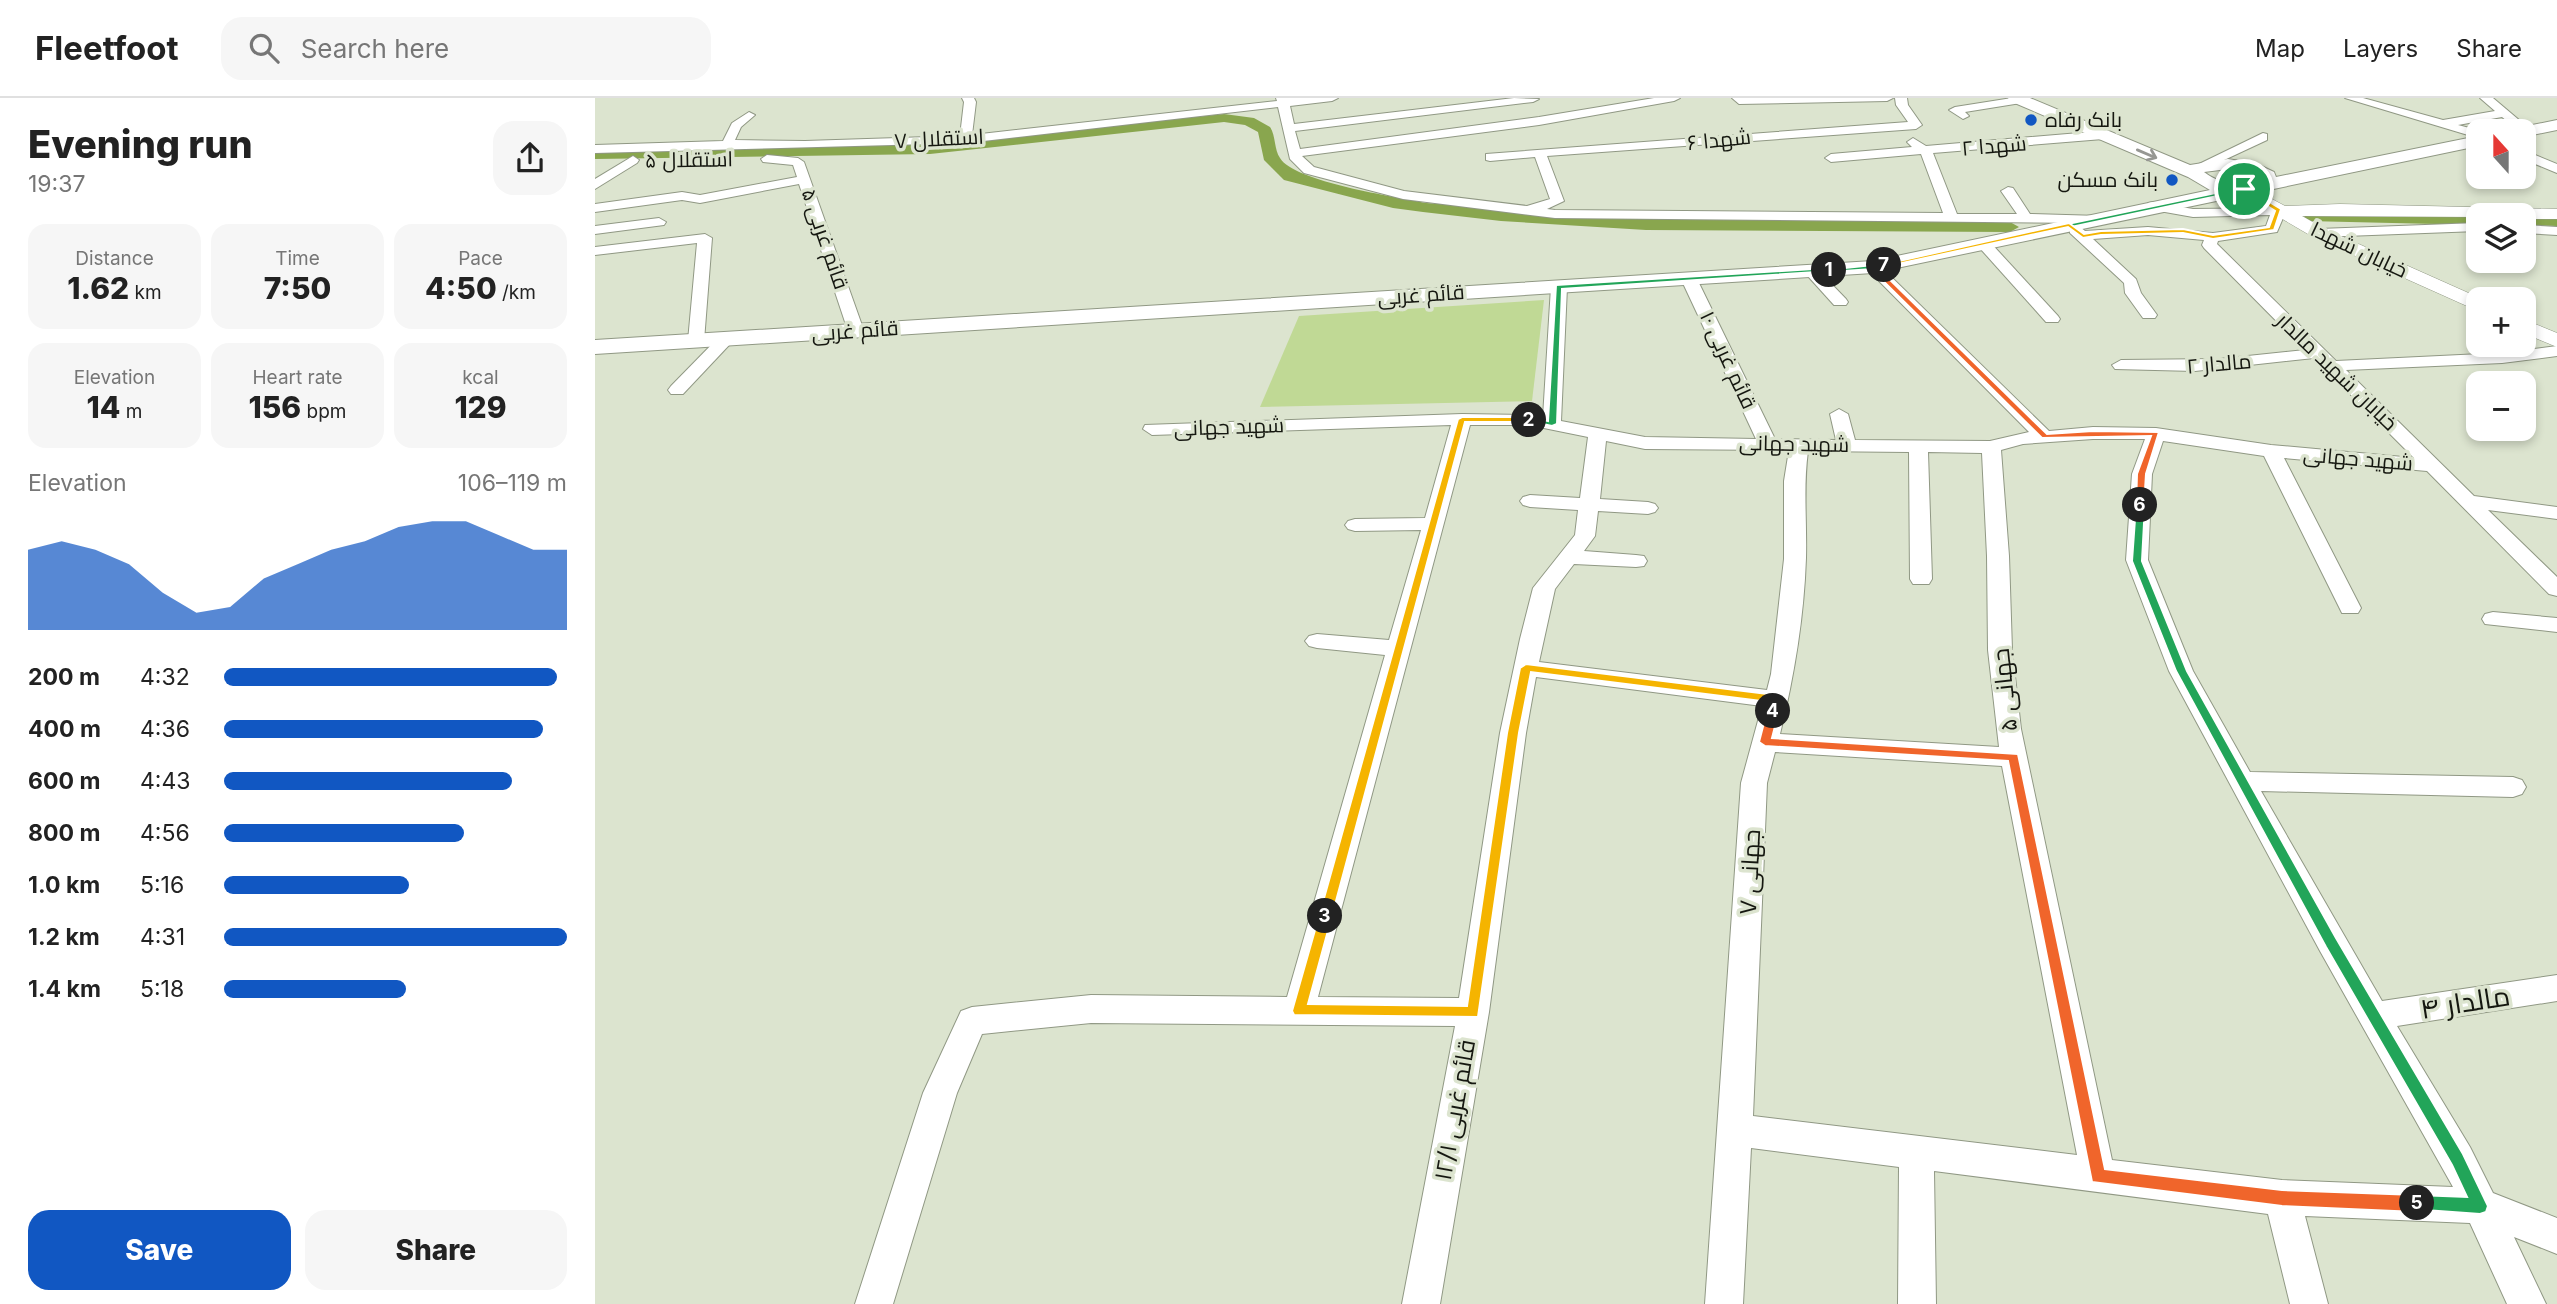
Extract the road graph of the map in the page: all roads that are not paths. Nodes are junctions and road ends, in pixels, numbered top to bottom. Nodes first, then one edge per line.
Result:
1 (968, 98) edge
2 (1220, 98) edge
3 (1332, 98) edge
4 (1674, 98) edge
5 (1738, 98) edge
6 (1887, 98) edge
7 (1901, 98) edge
8 (2351, 98) edge
9 (2486, 98) edge
10 (1533, 99) edge
11 (1862, 99) edge
12 (2019, 99) edge
13 (1282, 101) edge
14 (1239, 108) junction
15 (2504, 113) junction
16 (1854, 114) junction
17 (749, 115) dead end
18 (1963, 116) dead end
19 (2511, 119) edge
20 (2438, 124) junction
21 (2557, 125) edge
22 (1893, 127) junction
23 (1289, 128) junction
24 (2536, 130) edge
25 (860, 131) dead end
26 (2466, 131) edge
27 (2103, 135) junction
28 (2263, 137) dead end
29 (966, 139) junction
30 (727, 144) junction
31 (850, 144) junction
32 (2466, 144) edge
33 (595, 149) edge
34 (1926, 152) junction
35 (1295, 153) junction
36 (1539, 153) junction
37 (1490, 157) dead end
38 (755, 159) dead end
39 (782, 159) joint
40 (1831, 159) dead end
41 (633, 160) junction
42 (674, 160) dead end
43 (2536, 160) edge
44 (595, 162) edge
45 (2251, 168) junction
46 (2198, 169) junction
47 (2346, 169) junction
48 (2557, 169) edge
49 (804, 178) junction
50 (2269, 184) junction
51 (595, 185) edge
52 (2241, 189) junction
53 (2008, 191) dead end
54 (2153, 206) junction
55 (595, 208) edge
56 (1529, 211) junction
57 (2279, 211) junction
58 (2557, 214) edge
59 (1952, 218) junction
60 (2026, 218) junction
61 (659, 222) dead end
62 (2082, 227) junction
63 (2466, 227) edge
64 (595, 230) edge
65 (2536, 230) edge
66 (2557, 231) edge
67 (2319, 233) junction
68 (2213, 237) junction
69 (1983, 243) junction
70 (595, 251) edge
71 (1873, 267) junction
72 (1811, 271) junction
73 (1689, 279) junction
74 (1559, 287) junction
75 (2466, 300) edge
76 (1840, 302) dead end
77 (2149, 315) dead end
78 (2052, 319) dead end
79 (856, 331) junction
80 (2536, 332) edge
81 (726, 339) junction
82 (696, 341) junction
83 (2557, 341) edge
84 (595, 347) edge
85 (2557, 351) edge
86 (2324, 359) junction
87 (2121, 365) dead end
88 (677, 390) dead end
89 (1839, 414) dead end
90 (1462, 419) junction
91 (1552, 424) junction
92 (1152, 429) dead end
93 (1598, 433) junction
94 (2156, 434) junction
95 (2045, 437) junction
96 (1767, 442) junction
97 (1800, 443) junction
98 (1847, 445) junction
99 (1918, 446) junction
100 (1991, 447) junction
101 (2271, 451) junction
102 (2434, 466) junction
103 (1530, 501) dead end
104 (2470, 501) junction
105 (1589, 506) junction
106 (1648, 508) dead end
107 (2557, 513) edge
108 (1433, 524) junction
109 (1355, 525) dead end
110 (1569, 557) junction
111 (1636, 561) dead end
112 (1921, 579) dead end
113 (2557, 589) edge
114 (2350, 608) dead end
115 (2493, 619) dead end
116 (2557, 625) edge
117 (1317, 641) dead end
118 (1399, 649) junction
119 (1526, 668) junction
120 (1776, 699) junction
121 (1765, 742) junction
122 (2014, 757) junction
123 (2243, 781) junction
124 (2513, 787) dead end
125 (2557, 988) edge
126 (1299, 1011) junction
127 (1473, 1012) junction
128 (2374, 1016) junction
129 (1735, 1130) junction
130 (1916, 1153) junction
131 (2098, 1176) junction
132 (2282, 1198) junction
133 (2480, 1206) junction
134 (2557, 1236) edge
135 (874, 1304) edge
136 (1421, 1304) edge
137 (1724, 1304) edge
138 (1917, 1304) edge
139 (2309, 1304) edge
140 (2527, 1304) edge

1 - 29 street
2 - 14 street
3 - 13 street, استقلال ۷
4 - 35 street
5 - 16 street
6 - 11 street
7 - 22 street
8 - 20 street
9 - 15 street
10 - 23 street
11 - 16 street
12 - 18 street
12 - 27 main road
13 - 14 street, استقلال ۷
13 - 23 street
14 - 29 street, استقلال ۷
15 - 19 street
15 - 20 street
16 - 22 street, شهدا ۶
16 - 36 street, شهدا ۶
17 - 30 street
20 - 26 street
21 - 24 main road
22 - 34 street
23 - 35 street
25 - 31 street
27 - 34 street, شهدا ۲
27 -> 46 main road
28 - 46 street
29 - 31 street, استقلال ۷
30 - 31 street, استقلال ۷
30 - 33 street, استقلال ۷
32 - 47 main road
34 - 40 street, شهدا ۲
34 - 59 street
35 - 56 street
36 - 37 street, شهدا ۶
36 - 56 street
38 - 39 street, استقلال ۵
39 - 49 street, قائم غربی ۵
41 - 42 street, استقلال ۵
41 - 44 street, استقلال ۵
41 - 51 street
43 - 48 street
45 - 46 main road
45 - 47 main road
45 - 50 main road
46 - 52 main road
47 - 50 main road, قائم غربی
49 - 55 street
49 - 79 street, قائم غربی ۵
50 - 52 main road, قائم غربی
52 - 54 main road, قائم غربی
52 - 57 street, خیابان شهدا
53 - 60 street
54 - 57 street
54 - 62 main road, قائم غربی
56 - 59 street
57 - 58 street
57 - 67 street, خیابان شهدا
57 - 68 street
59 - 60 street
60 - 62 street
61 - 64 street
62 - 68 street
62 - 69 main road, قائم غربی
62 - 77 street
63 - 67 street
65 - 66 street
67 - 75 street, خیابان شهدا
68 - 86 street, خیابان شهید مالدار
69 - 71 main road, قائم غربی
69 - 78 street
70 - 82 street
71 - 72 main road, قائم غربی
71 - 95 street
72 - 73 main road, قائم غربی
72 - 76 street
73 - 74 main road, قائم غربی
73 - 96 street, قائم غربی ۱۰
74 - 79 main road, قائم غربی
74 - 91 street
79 - 81 main road, قائم غربی
80 - 83 street
81 - 82 main road, قائم غربی
81 - 88 street
82 - 84 main road, قائم غربی
85 - 86 street, مالدار ۲
86 - 87 street, مالدار ۲
86 - 102 street, خیابان شهید مالدار
89 - 98 street
90 - 91 street, شهید جهانی
90 - 92 street, شهید جهانی
90 - 108 street
91 - 93 street, شهید جهانی
93 - 96 street, شهید جهانی
93 - 105 street, قائم غربی ۱۲/۱
94 - 95 street, شهید جهانی
94 - 101 street, شهید جهانی
94 - 123 street
95 - 100 street, شهید جهانی
96 - 97 street, شهید جهانی
97 - 98 street, شهید جهانی
97 - 120 street, جهانی ۷
98 - 99 street, شهید جهانی
99 - 100 street, شهید جهانی
99 - 112 street
100 - 122 street, جهانی ۵
101 - 102 street, شهید جهانی
101 - 114 street
102 - 104 street, خیابان شهید مالدار
103 - 105 street
104 - 107 street
104 - 113 street, خیابان شهید مالدار
105 - 106 street
105 - 110 street, قائم غربی ۱۲/۱
108 - 109 street
108 - 118 street
110 - 111 street
110 - 119 street, قائم غربی ۱۲/۱
115 - 116 street
117 - 118 street
118 - 126 street
119 - 120 street
119 - 127 street, قائم غربی ۱۲/۱
120 - 121 street, جهانی ۷
121 - 122 street
121 - 129 street, جهانی ۷
122 - 131 street, جهانی ۵
123 - 124 street
123 - 128 street
125 - 128 street, مالدار ۴
126 - 127 street
126 - 135 street
127 - 136 street, قائم غربی ۱۲/۱
128 - 133 street
129 - 130 street
129 - 137 street, جهانی ۷
130 - 131 street
130 - 138 street
131 - 132 street
132 - 133 street
132 - 139 street
133 - 134 street
133 - 140 street

